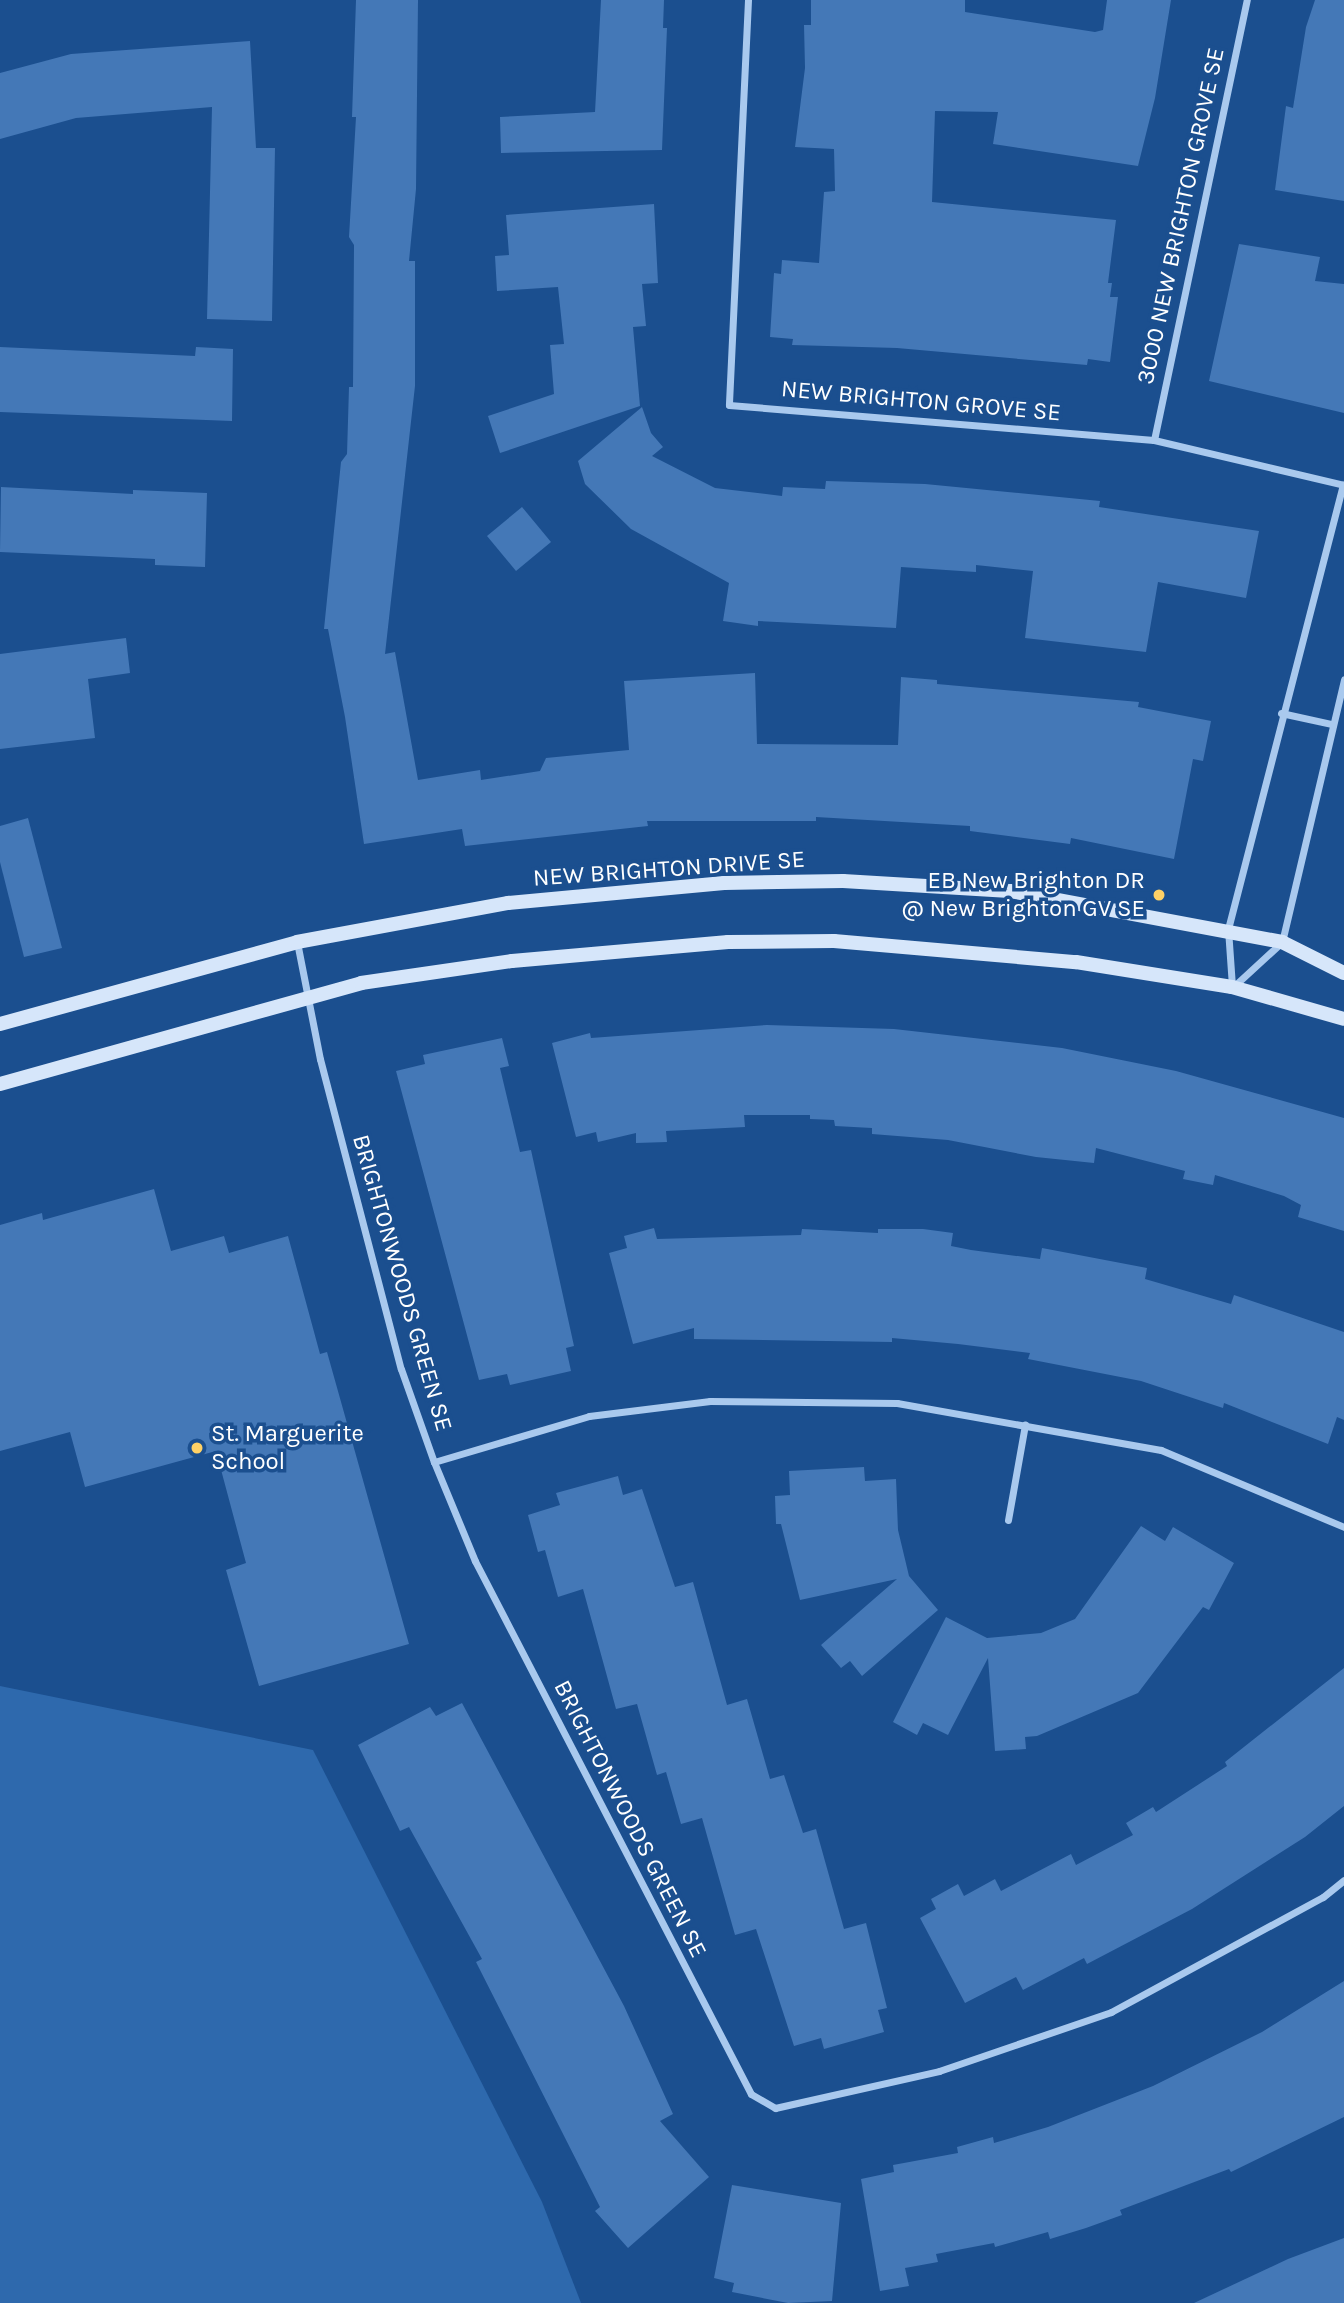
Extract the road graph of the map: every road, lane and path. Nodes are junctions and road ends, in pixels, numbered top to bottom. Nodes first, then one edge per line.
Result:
1 (748, 0) edge
2 (1247, 0) edge
3 (1154, 440) junction
4 (1343, 485) edge
5 (1344, 679) edge
6 (1281, 713) junction
7 (1331, 724) junction
8 (1228, 929) junction
9 (297, 942) junction
10 (1282, 942) junction
11 (1344, 973) edge
12 (1232, 987) junction
13 (307, 999) junction
14 (1344, 1019) edge
15 (0, 1024) edge
16 (0, 1084) edge
17 (1025, 1425) junction
18 (434, 1462) junction
19 (1008, 1520) dead end
20 (1344, 1527) edge
21 (1344, 1880) edge

1 - 3 street, NEW BRIGHTON GROVE SE
2 - 3 street, 3000 NEW BRIGHTON GROVE SE
3 - 4 street, NEW BRIGHTON GROVE SE
4 - 6 street, NEW BRIGHTON GROVE SE
5 - 7 street
6 - 7 street
6 - 8 street, NEW BRIGHTON GROVE SE
7 - 10 street
8 - 9 street, NEW BRIGHTON DRIVE SE
8 - 10 street, NEW BRIGHTON DRIVE SE
8 - 12 street, NEW BRIGHTON GROVE SE
9 - 13 street, BRIGHTONWOODS GREEN SE
9 - 15 street, NEW BRIGHTON DRIVE SE
10 - 11 street, NEW BRIGHTON DRIVE SE
10 - 12 street
12 - 13 street
12 - 14 street
13 - 16 street
13 - 18 street, BRIGHTONWOODS GREEN SE
17 - 18 street
17 - 19 street
17 - 20 street
18 - 21 street, BRIGHTONWOODS GREEN SE

